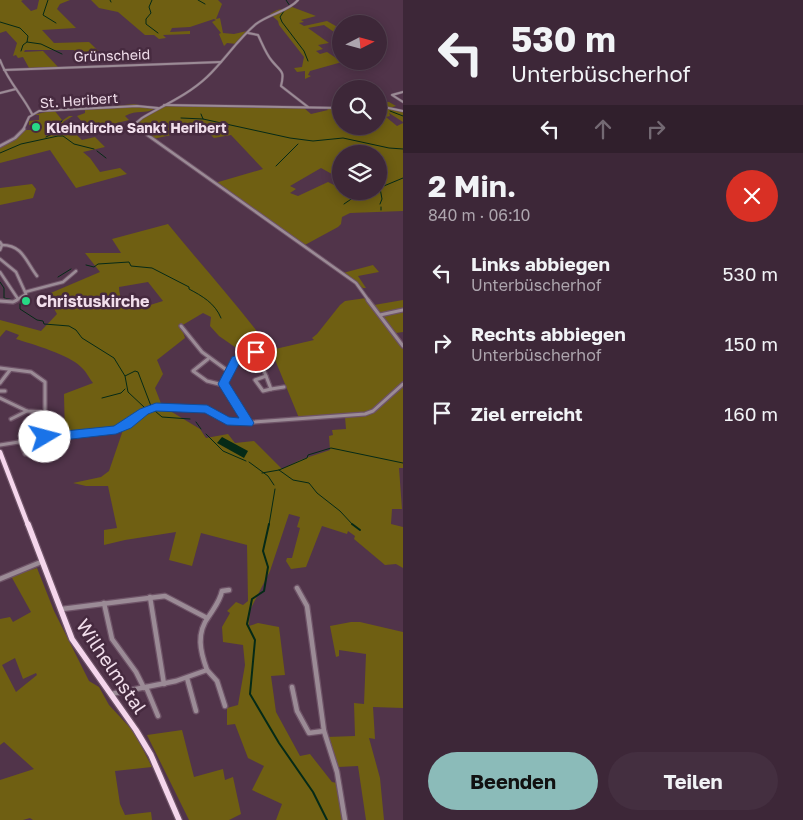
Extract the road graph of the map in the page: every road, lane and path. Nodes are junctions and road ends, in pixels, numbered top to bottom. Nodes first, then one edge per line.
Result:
1 (298, 0) edge
2 (248, 32) junction
3 (0, 60) edge
4 (221, 62) junction
5 (4, 70) junction
6 (16, 90) junction
7 (403, 92) edge
8 (0, 93) edge
9 (403, 104) edge
10 (163, 105) junction
11 (387, 107) edge
12 (159, 108) junction
13 (308, 108) junction
14 (332, 108) edge
15 (392, 108) junction
16 (403, 111) edge
17 (32, 114) junction
18 (0, 146) edge
19 (0, 242) edge
20 (2, 245) junction
21 (0, 250) edge
22 (0, 259) edge
23 (76, 270) dead end
24 (0, 272) edge
25 (37, 276) dead end
26 (25, 292) junction
27 (18, 299) junction
28 (0, 301) edge
29 (403, 310) edge
30 (380, 315) junction
31 (181, 326) dead end
32 (403, 346) edge
33 (269, 350) dead end
34 (256, 352) junction
35 (208, 359) junction
36 (0, 368) edge
37 (10, 370) junction
38 (228, 372) junction
39 (266, 376) junction
40 (0, 383) edge
41 (403, 384) edge
42 (223, 385) junction
43 (284, 387) dead end
44 (271, 389) junction
45 (0, 391) edge
46 (5, 391) dead end
47 (0, 398) edge
48 (27, 411) junction
49 (45, 412) junction
50 (12, 420) dead end
51 (248, 423) junction
52 (45, 437) junction
53 (20, 441) junction
54 (0, 445) edge
55 (0, 452) edge
56 (32, 455) dead end
57 (41, 562) junction
58 (0, 579) edge
59 (296, 588) dead end
60 (229, 590) dead end
61 (150, 598) junction
62 (104, 603) junction
63 (59, 610) junction
64 (207, 618) junction
65 (207, 670) junction
66 (187, 678) junction
67 (164, 684) junction
68 (292, 687) dead end
69 (145, 688) junction
70 (110, 694) junction
71 (225, 706) dead end
72 (196, 711) dead end
73 (158, 716) dead end
74 (324, 732) junction
75 (179, 820) edge
76 (344, 820) edge

1 - 2 street
2 - 4 street
2 - 13 street
3 - 5 street
4 - 5 street, Grünscheid
4 - 10 street
5 - 6 street
6 - 8 street
6 - 17 street
7 - 9 street
9 - 15 street
10 - 12 street
10 - 13 street
11 - 15 street
12 - 17 street, St. Heribert
12 - 30 street
13 - 14 street
15 - 16 street
17 - 18 street, St. Heribert
19 - 20 street
20 - 21 street
20 - 25 street
22 - 26 street
23 - 26 street
24 - 27 street
26 - 27 street
27 - 28 street
29 - 30 street
30 - 32 street
31 - 35 street
33 - 34 street
34 - 38 street
34 - 39 street
35 - 38 street
35 - 42 street
36 - 37 street
37 - 40 street
37 - 49 street
38 - 42 street
39 - 44 street
39 - 44 street
41 - 51 street
42 - 51 street
43 - 44 street
45 - 46 street
47 - 48 street
48 - 49 street
48 - 50 street
49 - 52 street
51 - 52 street
52 - 53 street
53 - 54 street
53 - 56 street
55 - 57 main road, Wilhelmstal
57 - 58 street
57 - 63 main road, Wilhelmstal
59 - 74 street
60 - 64 street
61 - 62 street
61 - 64 street
61 - 67 street
62 - 63 street
62 - 69 street
63 - 70 main road, Wilhelmstal
64 - 65 street
65 - 66 street
65 - 71 street
66 - 67 street
66 - 72 street
67 - 69 street
68 - 74 street
69 - 70 street
69 - 73 street
70 - 75 main road, Wilhelmstal
74 - 76 street

